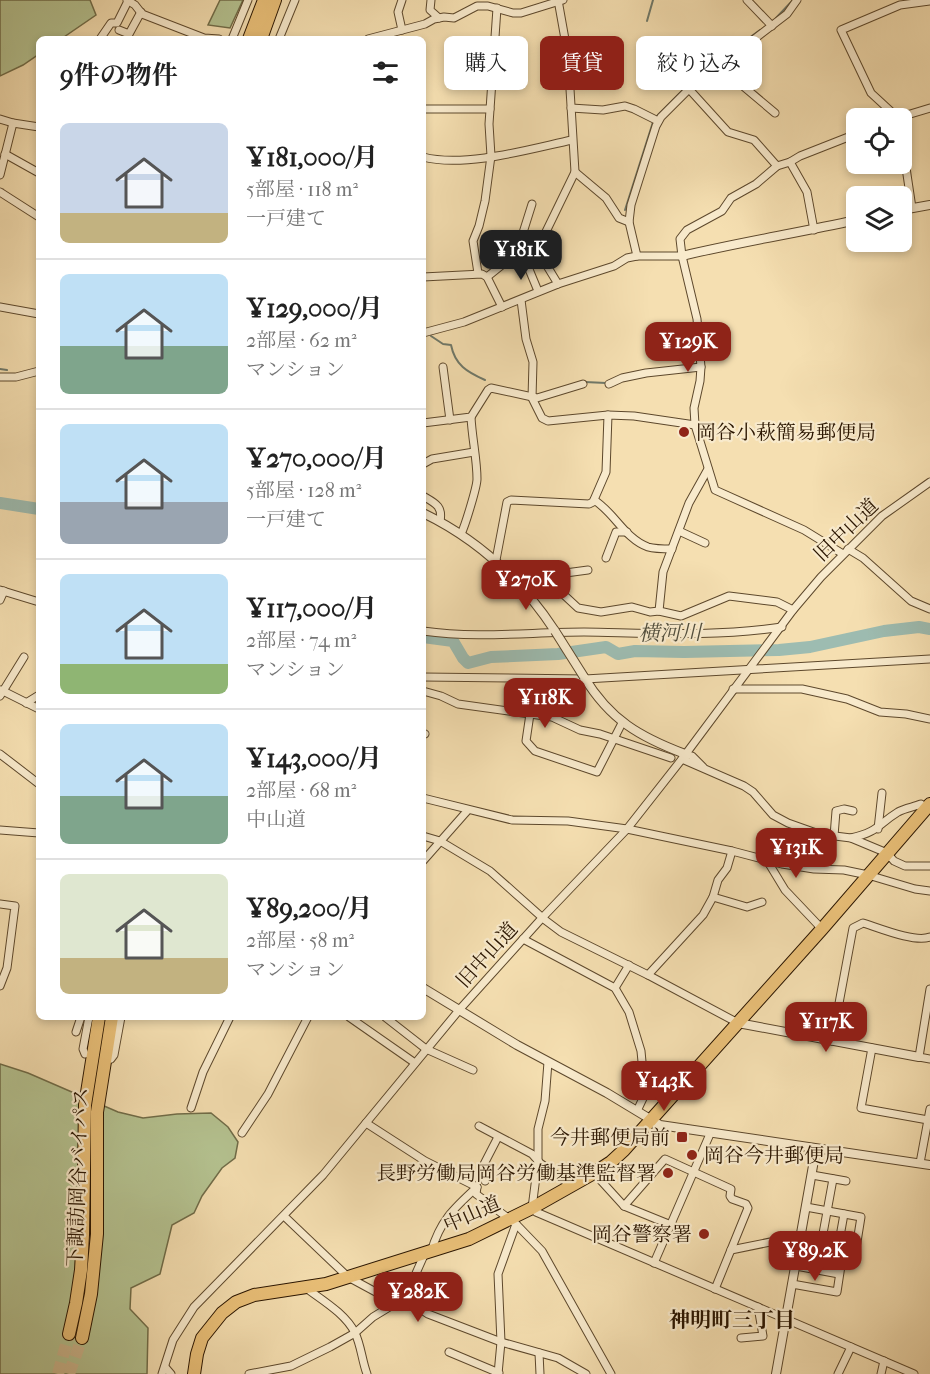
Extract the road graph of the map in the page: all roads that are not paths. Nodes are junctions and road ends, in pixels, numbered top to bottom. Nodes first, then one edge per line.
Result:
1 (248, 0) edge
2 (264, 0) edge
3 (275, 0) edge
4 (281, 0) edge
5 (295, 0) edge
6 (402, 0) edge
7 (431, 0) edge
8 (472, 0) edge
9 (747, 0) edge
10 (797, 0) edge
11 (130, 1) edge
12 (560, 1) edge
13 (930, 1) edge
14 (496, 8) junction
15 (473, 9) junction
16 (141, 12) junction
17 (269, 16) junction
18 (439, 18) junction
19 (772, 26) junction
20 (119, 30) dead end
21 (402, 30) junction
22 (102, 36) edge
23 (200, 36) edge
24 (233, 36) edge
25 (250, 36) edge
26 (262, 36) edge
27 (280, 36) edge
28 (393, 36) edge
29 (758, 36) edge
30 (689, 90) edge
31 (693, 90) edge
32 (748, 90) edge
33 (571, 108) junction
34 (886, 108) edge
35 (930, 108) edge
36 (426, 109) edge
37 (490, 109) junction
38 (775, 113) dead end
39 (912, 113) edge
40 (0, 119) edge
41 (658, 121) junction
42 (13, 123) junction
43 (36, 127) edge
44 (846, 138) edge
45 (572, 140) junction
46 (5, 154) junction
47 (491, 156) junction
48 (426, 157) edge
49 (790, 162) junction
50 (777, 166) junction
51 (36, 171) edge
52 (575, 172) junction
53 (0, 175) edge
54 (0, 192) edge
55 (532, 204) dead end
56 (930, 205) edge
57 (912, 208) edge
58 (36, 215) edge
59 (629, 222) junction
60 (846, 222) edge
61 (813, 230) junction
62 (540, 244) junction
63 (522, 249) junction
64 (636, 256) junction
65 (682, 256) junction
66 (526, 262) dead end
67 (478, 273) junction
68 (426, 277) edge
69 (487, 277) junction
70 (558, 284) junction
71 (538, 291) junction
72 (521, 300) junction
73 (0, 307) edge
74 (502, 307) junction
75 (36, 312) edge
76 (426, 332) edge
77 (443, 367) dead end
78 (701, 367) junction
79 (36, 372) edge
80 (0, 376) edge
81 (583, 384) dead end
82 (609, 384) dead end
83 (532, 398) junction
84 (608, 415) junction
85 (471, 417) junction
86 (450, 420) junction
87 (426, 423) edge
88 (695, 425) junction
89 (474, 452) junction
90 (426, 462) edge
91 (708, 468) junction
92 (930, 482) edge
93 (426, 498) edge
94 (594, 501) junction
95 (426, 514) edge
96 (440, 521) junction
97 (679, 531) junction
98 (627, 532) junction
99 (461, 534) junction
100 (705, 543) dead end
101 (672, 549) junction
102 (846, 551) junction
103 (606, 558) dead end
104 (496, 560) junction
105 (588, 570) dead end
106 (543, 576) junction
107 (516, 579) junction
108 (2, 590) edge
109 (0, 600) edge
110 (36, 601) edge
111 (930, 609) edge
112 (793, 610) junction
113 (659, 611) junction
114 (780, 628) junction
115 (426, 631) edge
116 (24, 657) dead end
117 (930, 659) edge
118 (751, 667) junction
119 (426, 677) edge
120 (584, 678) junction
121 (733, 689) junction
122 (1, 692) edge
123 (426, 692) edge
124 (36, 697) edge
125 (26, 703) junction
126 (36, 708) edge
127 (530, 714) junction
128 (930, 719) edge
129 (622, 723) junction
130 (614, 739) junction
131 (0, 754) edge
132 (684, 757) junction
133 (671, 758) dead end
134 (36, 782) edge
135 (882, 793) dead end
136 (426, 799) edge
137 (928, 806) edge
138 (468, 810) junction
139 (853, 811) dead end
140 (627, 829) junction
141 (878, 829) junction
142 (0, 830) edge
143 (36, 833) edge
144 (834, 836) junction
145 (426, 837) edge
146 (851, 838) junction
147 (440, 841) junction
148 (732, 851) junction
149 (887, 853) junction
150 (426, 857) edge
151 (768, 862) junction
152 (930, 866) edge
153 (868, 875) junction
154 (930, 891) edge
155 (713, 897) junction
156 (762, 902) dead end
157 (0, 904) edge
158 (542, 918) junction
159 (822, 928) junction
160 (930, 937) edge
161 (523, 939) junction
162 (629, 965) junction
163 (648, 975) junction
164 (0, 986) edge
165 (615, 988) junction
166 (930, 989) edge
167 (426, 990) edge
168 (460, 1009) junction
169 (80, 1020) edge
170 (88, 1020) edge
171 (98, 1020) edge
172 (112, 1020) edge
173 (120, 1020) edge
174 (229, 1020) edge
175 (307, 1020) edge
176 (353, 1020) edge
177 (389, 1020) edge
178 (738, 1023) junction
179 (76, 1032) dead end
180 (832, 1041) junction
181 (872, 1048) junction
182 (426, 1049) junction
183 (85, 1054) dead end
184 (919, 1057) junction
185 (111, 1059) dead end
186 (930, 1059) edge
187 (548, 1062) junction
188 (415, 1063) junction
189 (473, 1070) dead end
190 (191, 1107) dead end
191 (930, 1109) edge
192 (637, 1111) junction
193 (651, 1120) junction
194 (928, 1120) junction
195 (366, 1123) junction
196 (478, 1126) dead end
197 (242, 1133) dead end
198 (710, 1134) junction
199 (498, 1137) junction
200 (816, 1149) junction
201 (537, 1161) junction
202 (920, 1163) junction
203 (930, 1165) edge
204 (594, 1173) junction
205 (694, 1173) junction
206 (812, 1175) junction
207 (833, 1179) junction
208 (485, 1181) dead end
209 (846, 1181) dead end
210 (572, 1186) junction
211 (477, 1187) junction
212 (624, 1206) junction
213 (806, 1206) junction
214 (532, 1208) junction
215 (828, 1211) junction
216 (844, 1214) junction
217 (284, 1216) junction
218 (512, 1222) junction
219 (671, 1225) junction
220 (801, 1237) junction
221 (822, 1239) dead end
222 (844, 1246) junction
223 (731, 1250) junction
224 (428, 1253) junction
225 (654, 1263) junction
226 (796, 1266) junction
227 (839, 1274) junction
228 (348, 1277) junction
229 (792, 1284) junction
230 (306, 1288) junction
231 (715, 1289) junction
232 (396, 1303) junction
233 (758, 1307) junction
234 (786, 1319) junction
235 (355, 1333) junction
236 (69, 1334) tunnel mouth
237 (82, 1338) tunnel mouth
238 (741, 1338) dead end
239 (501, 1342) junction
240 (850, 1347) junction
241 (449, 1352) dead end
242 (539, 1353) junction
243 (884, 1361) junction
244 (163, 1371) edge
245 (499, 1373) edge
246 (171, 1374) edge
247 (194, 1374) edge
248 (249, 1374) edge
249 (367, 1374) edge
250 (540, 1374) edge
251 (586, 1374) edge
252 (611, 1374) edge
253 (776, 1374) edge
254 (838, 1374) edge
255 (881, 1374) edge
256 (914, 1374) edge

1 - 24 street
2 - 25 highway
3 - 17 highway
4 - 17 highway
5 - 27 street
6 - 21 street
7 - 18 street
8 - 15 street
9 - 19 street
10 - 19 street
11 - 16 street
11 - 22 street
12 - 14 street
12 - 33 street
13 - 34 street
14 - 15 street
14 - 37 street
15 - 18 street
16 - 20 street
16 - 23 street
17 - 26 highway
18 - 21 street
19 - 29 street
21 - 28 street
30 - 41 street
31 - 50 street
32 - 38 street
33 - 41 street
33 - 45 street
35 - 39 street
36 - 37 street
37 - 47 street
40 - 42 street
41 - 59 street
42 - 43 street
42 - 46 street
44 - 49 street
45 - 47 street
45 - 52 street
46 - 51 street
46 - 53 street
47 - 48 street
47 - 67 street
49 - 50 street
49 - 61 street
50 - 65 street
52 - 59 street
52 - 62 street
54 - 58 street
55 - 63 street
56 - 57 street
59 - 64 street
60 - 61 street
61 - 65 street
62 - 63 street
62 - 70 street
63 - 69 street
64 - 65 street
64 - 70 street
65 - 78 street
66 - 71 street
67 - 68 street
67 - 69 street
69 - 74 street
70 - 71 street
71 - 72 street
72 - 74 street
72 - 83 street
73 - 75 street
74 - 76 street
77 - 86 street
78 - 82 street
78 - 88 street
79 - 80 street
81 - 83 street
83 - 84 street
83 - 85 street
84 - 88 street
84 - 94 street
85 - 86 street
85 - 89 street
86 - 87 street
88 - 91 street
89 - 90 street
89 - 99 street
91 - 97 street
91 - 102 street
92 - 102 street, 旧中山道
93 - 96 street
94 - 98 street
94 - 104 street
95 - 96 street
96 - 99 street
97 - 100 street
97 - 101 street
98 - 101 street
98 - 103 street
99 - 104 street
101 - 113 street
102 - 111 street
102 - 112 street, 旧中山道
104 - 107 street
105 - 106 street
106 - 107 street
106 - 113 street
107 - 120 street, bridge
108 - 109 street
108 - 110 street
112 - 113 street
112 - 114 street, 旧中山道
114 - 115 street
114 - 118 street, 旧中山道
116 - 122 street
117 - 118 street
118 - 120 street
118 - 121 street, 旧中山道
119 - 120 street
120 - 129 street
121 - 128 street
121 - 132 street, 旧中山道
122 - 125 street
123 - 127 street
124 - 125 street
125 - 126 street
127 - 130 street
127 - 130 street
129 - 130 street
129 - 132 street
130 - 133 street
131 - 134 street
132 - 140 street, 旧中山道
132 - 144 street
135 - 141 street
136 - 138 street
137 - 141 street
137 - 149 highway, 中山道
138 - 140 street
138 - 147 street
139 - 144 street
140 - 148 street
140 - 158 street, 旧中山道
141 - 146 street
142 - 143 street
144 - 146 street
145 - 147 street
146 - 149 street
147 - 150 street
147 - 158 street
148 - 151 street
148 - 155 street
149 - 152 street
149 - 153 highway, 中山道
151 - 153 street
151 - 159 street
153 - 154 street
153 - 159 highway, 中山道
155 - 156 street
155 - 163 street
157 - 164 street
158 - 161 street, 旧中山道
158 - 162 street
159 - 178 highway, 中山道
160 - 180 street
161 - 165 street
161 - 168 street, 旧中山道
162 - 163 street
162 - 165 street
163 - 178 street
165 - 192 street
166 - 184 street
167 - 168 street
168 - 182 street, 旧中山道
168 - 187 street
169 - 179 street
170 - 183 street
171 - 236 highway, 下諏訪岡谷バイパス
172 - 237 highway, 下諏訪岡谷バイパス
173 - 185 street
174 - 190 street
175 - 197 street
176 - 188 street
177 - 182 street
178 - 180 street
178 - 193 highway, 中山道
180 - 181 street
181 - 184 street
181 - 194 street
182 - 188 street, 旧中山道
182 - 189 street
184 - 186 street
187 - 192 street
187 - 201 street
188 - 195 street, 旧中山道
191 - 194 street
192 - 193 street
193 - 198 street
193 - 204 highway, 中山道
194 - 202 street
195 - 211 street
195 - 217 street, 旧中山道
196 - 199 street
198 - 200 street
198 - 205 street
199 - 201 street
199 - 208 street
200 - 202 street
200 - 206 street
201 - 210 street
201 - 214 street
202 - 203 street
204 - 210 highway, 中山道
204 - 212 street
205 - 212 street
205 - 219 street
205 - 223 street
206 - 207 street
206 - 213 street
207 - 209 street
207 - 215 street
210 - 214 highway, 中山道
211 - 218 street
211 - 224 street
212 - 219 street
213 - 215 street
213 - 220 street
214 - 218 highway, 中山道
214 - 225 street
215 - 216 street
215 - 221 street
216 - 222 street
216 - 222 street
217 - 228 street
217 - 244 street, 旧中山道
218 - 224 highway, 中山道
218 - 239 street
218 - 252 street
219 - 225 street
220 - 223 street
220 - 226 street
222 - 227 street
223 - 231 street
224 - 228 highway, 中山道
224 - 232 street
225 - 231 street
226 - 227 street
226 - 229 street
227 - 229 street
228 - 230 highway, 中山道
228 - 232 street
229 - 234 street
230 - 235 street
230 - 247 highway, 中山道
231 - 233 street
232 - 235 street
232 - 239 street
233 - 234 street
233 - 238 street
234 - 240 street
234 - 253 street
235 - 248 street
235 - 249 street
239 - 242 street
239 - 245 street
240 - 243 street
240 - 254 street
241 - 245 street
242 - 250 street
242 - 251 street
243 - 255 street
243 - 256 street
244 - 246 street

